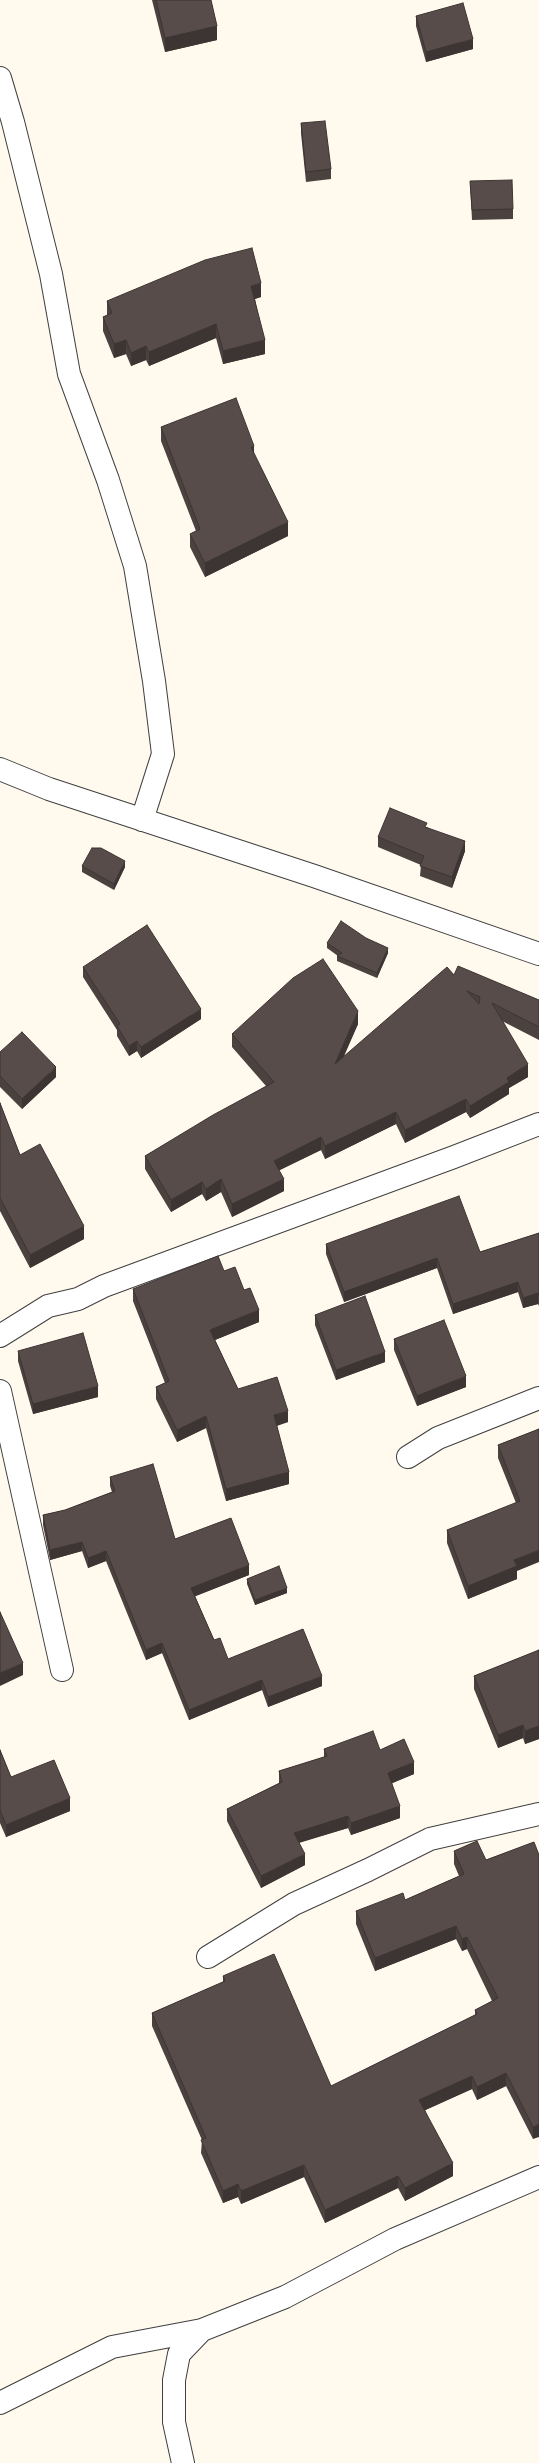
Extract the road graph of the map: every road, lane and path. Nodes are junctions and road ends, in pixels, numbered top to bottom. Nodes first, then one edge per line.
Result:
1 (0, 78) edge
2 (0, 769) edge
3 (142, 820) junction
4 (539, 954) edge
5 (539, 1124) edge
6 (0, 1336) edge
7 (0, 1391) edge
8 (539, 1398) edge
9 (408, 1457) dead end
10 (62, 1670) dead end
11 (539, 1814) edge
12 (208, 1957) dead end
13 (539, 2177) edge
14 (202, 2330) junction
15 (0, 2403) edge
16 (183, 2463) edge

1 - 3 street
2 - 3 street
3 - 4 street
5 - 6 street
7 - 10 street
8 - 9 street
11 - 12 street
13 - 14 street
14 - 15 street
14 - 16 street

